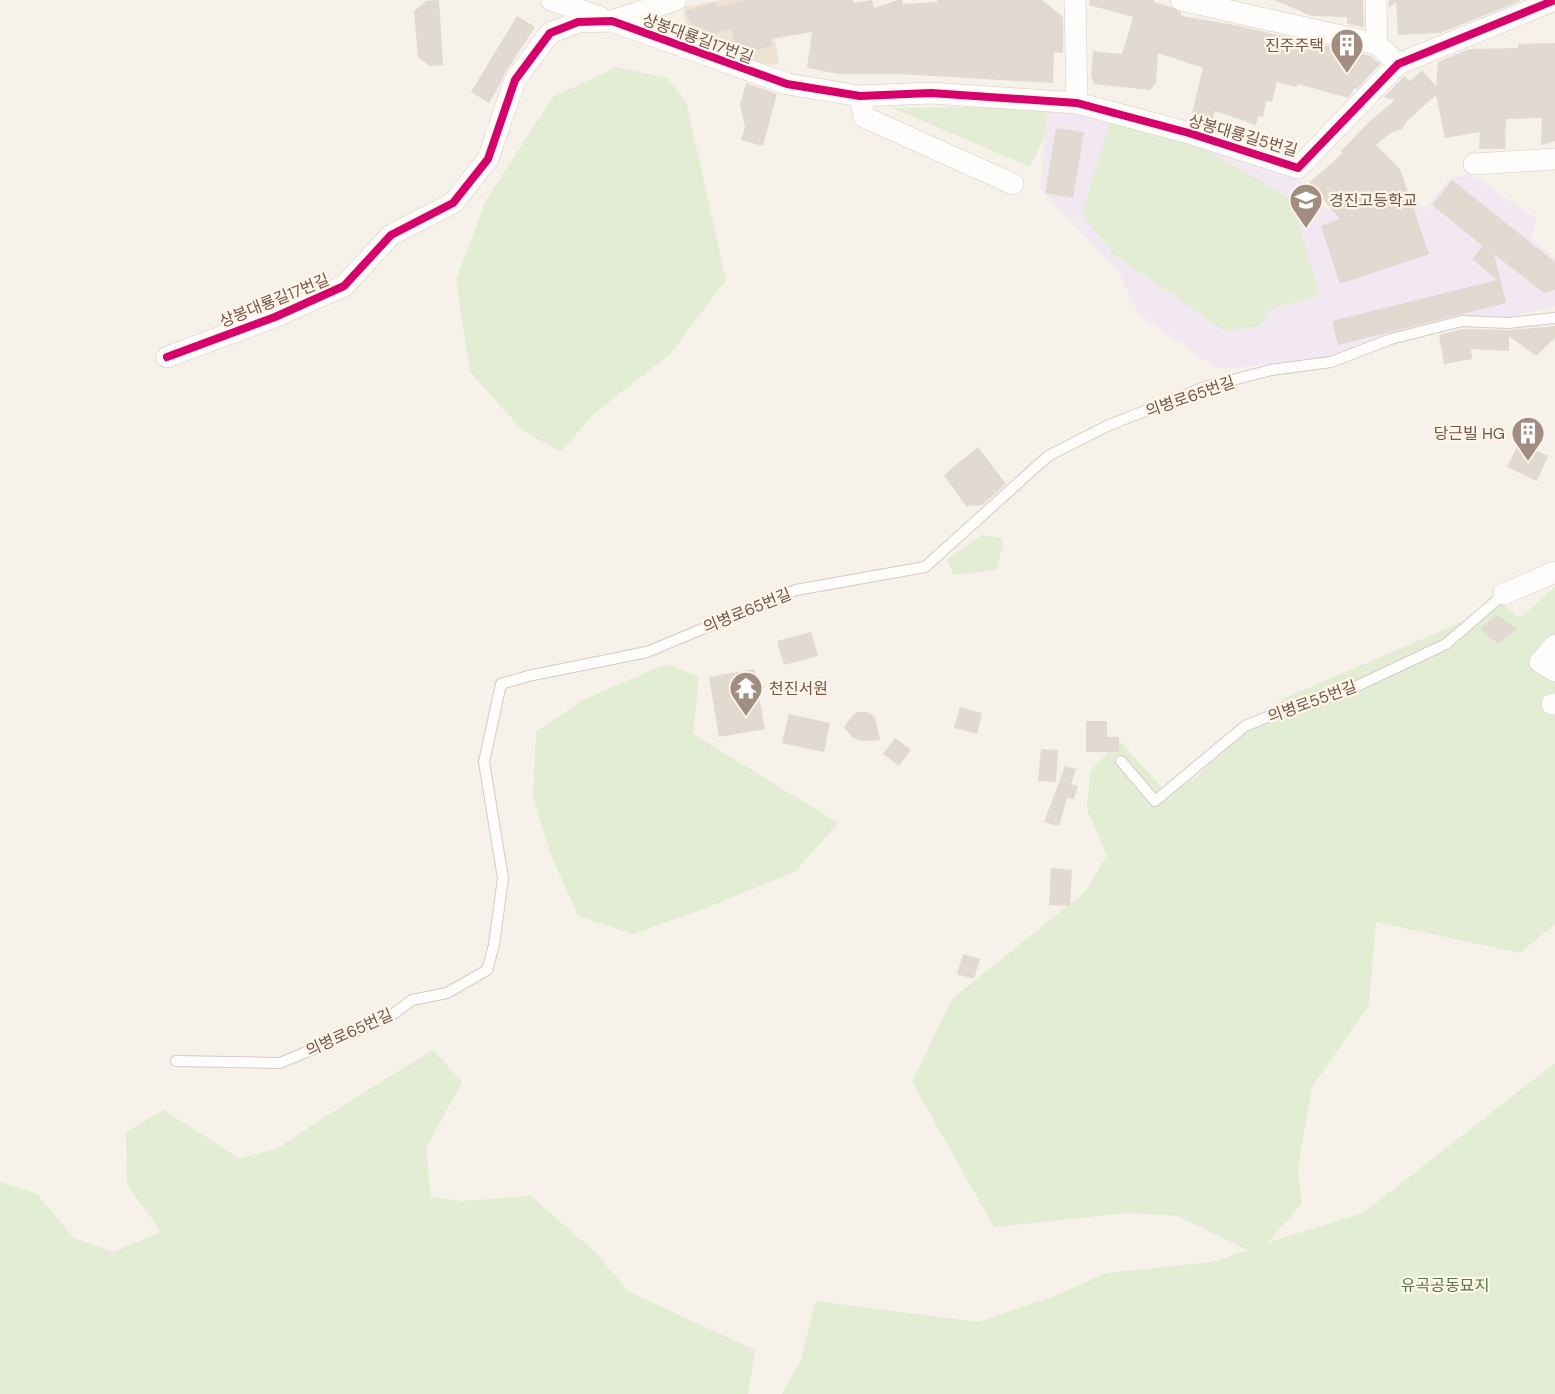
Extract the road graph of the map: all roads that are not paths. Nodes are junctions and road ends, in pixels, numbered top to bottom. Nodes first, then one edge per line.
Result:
1 (551, 0) edge
2 (676, 0) edge
3 (1075, 0) edge
4 (1181, 0) edge
5 (1376, 0) edge
6 (1555, 0) edge
7 (612, 21) junction
8 (1377, 44) junction
9 (1398, 64) junction
10 (860, 96) junction
11 (1077, 103) junction
12 (1555, 159) edge
13 (1474, 164) dead end
14 (1013, 184) dead end
15 (1555, 318) edge
16 (167, 357) dead end
17 (1555, 572) edge
18 (1504, 594) joint
19 (1555, 645) edge
20 (1555, 671) edge
21 (1121, 761) dead end
22 (176, 1061) dead end

1 - 7 street
2 - 7 street
3 - 11 street
4 - 8 street
5 - 8 street
6 - 9 street
7 - 10 street, 상봉대룡길17번길
7 - 16 street, 상봉대룡길17번길
8 - 9 street
9 - 11 street, 상봉대룡길5번길
10 - 11 street, 상봉대룡길17번길
10 - 14 street
12 - 13 street
15 - 22 lane, 의병로65번길
17 - 18 street, 의병로55번길
18 - 21 lane, 의병로55번길
19 - 20 street

